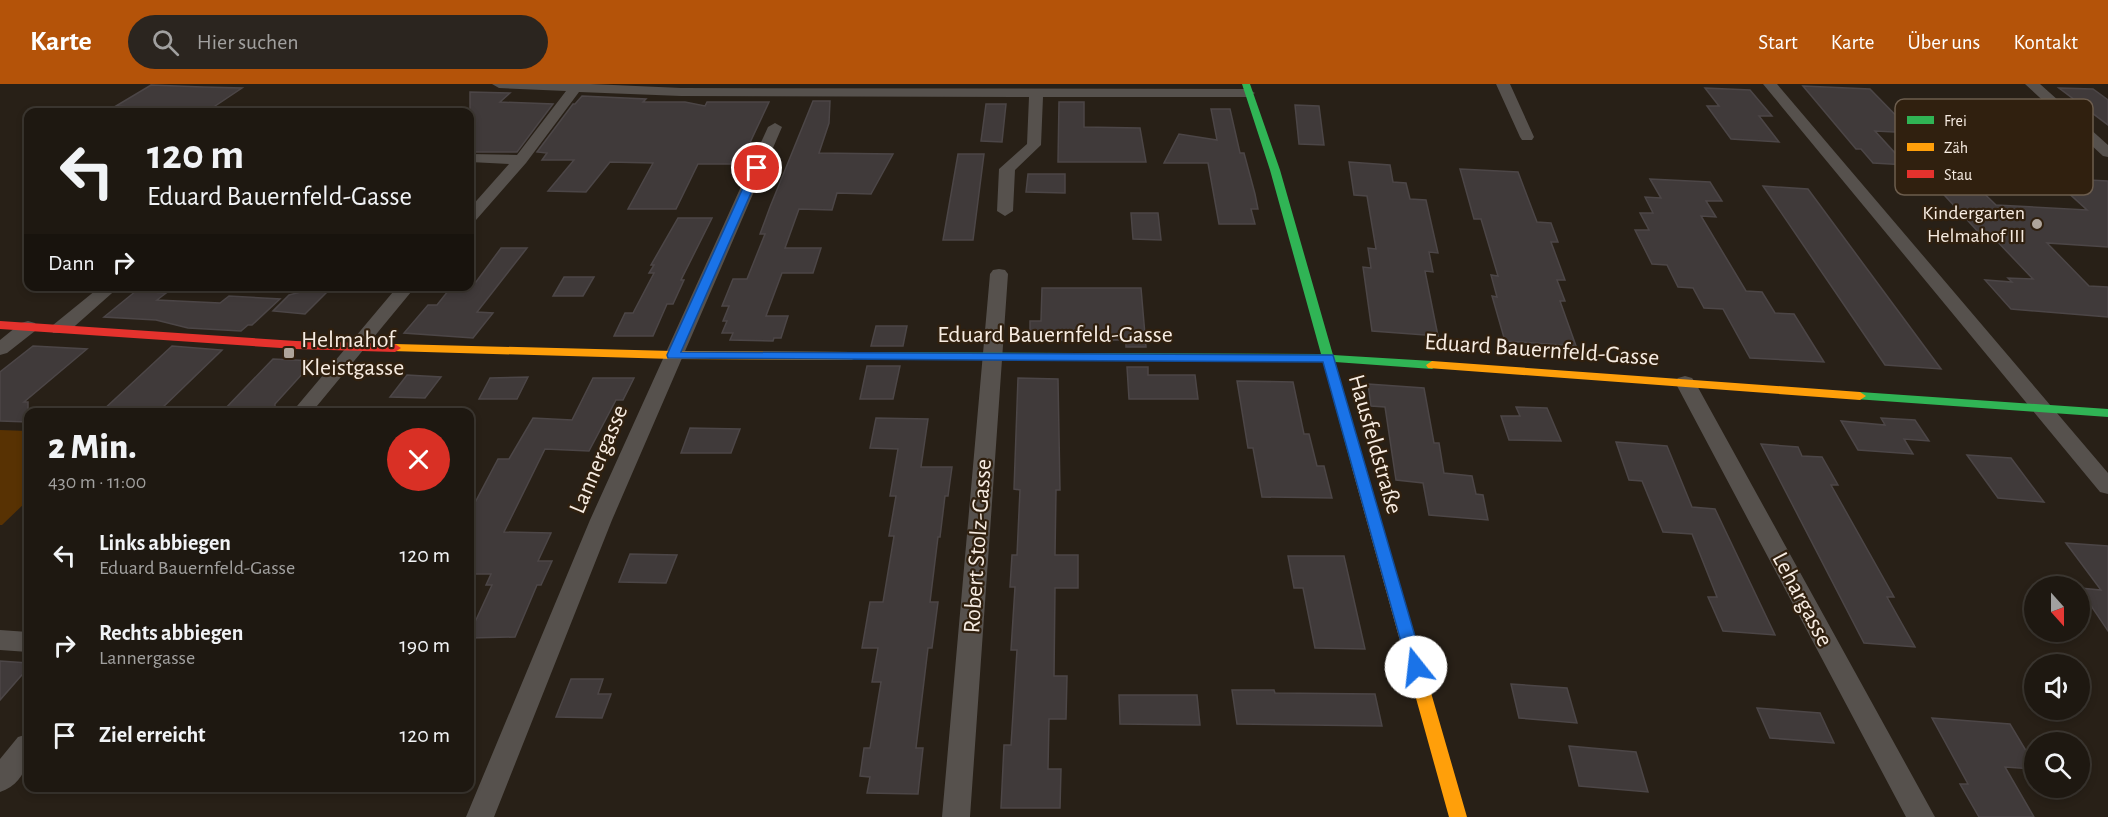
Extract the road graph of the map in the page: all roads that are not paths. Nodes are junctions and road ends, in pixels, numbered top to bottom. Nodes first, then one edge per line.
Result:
1 (499, 84) edge
2 (1503, 84) edge
3 (1770, 84) edge
4 (2032, 84) edge
5 (577, 86) edge
6 (1247, 88) edge
7 (1036, 93) junction
8 (2049, 99) edge
9 (775, 127) dead end
10 (1527, 137) dead end
11 (2093, 139) edge
12 (2108, 153) edge
13 (474, 158) edge
14 (521, 160) junction
15 (1005, 211) dead end
16 (474, 213) edge
17 (999, 274) dead end
18 (106, 291) edge
19 (404, 291) edge
20 (0, 325) edge
21 (28, 327) junction
22 (60, 329) junction
23 (356, 346) junction
24 (0, 349) edge
25 (673, 355) junction
26 (992, 356) junction
27 (1328, 358) junction
28 (1685, 382) junction
29 (305, 408) edge
30 (2042, 408) junction
31 (2108, 412) edge
32 (2108, 487) edge
33 (0, 640) edge
34 (24, 642) edge
35 (24, 750) edge
36 (0, 780) edge
37 (480, 817) edge
38 (956, 817) edge
39 (1458, 817) edge
40 (1921, 817) edge

1 - 5 street
2 - 10 street
3 - 30 street
4 - 8 street
5 - 7 street
5 - 14 street
6 - 7 street
6 - 27 street, Hausfeldstraße
7 - 15 street
9 - 25 street, Lannergasse
11 - 12 street
13 - 14 street
14 - 16 street
17 - 26 street, Robert Stolz-Gasse
18 - 22 street
19 - 23 street
20 - 21 street, Eduard Bauernfeld-Gasse
21 - 22 street, Eduard Bauernfeld-Gasse
21 - 24 street
22 - 23 street, Eduard Bauernfeld-Gasse
23 - 25 street, Eduard Bauernfeld-Gasse
23 - 29 street
25 - 26 street, Eduard Bauernfeld-Gasse
25 - 37 street, Lannergasse
26 - 27 street, Eduard Bauernfeld-Gasse
26 - 38 street, Robert Stolz-Gasse
27 - 28 street, Eduard Bauernfeld-Gasse
27 - 39 street, Hausfeldstraße
28 - 30 street, Eduard Bauernfeld-Gasse
28 - 40 street, Lehargasse
30 - 31 street, Eduard Bauernfeld-Gasse
30 - 32 street
33 - 34 street
35 - 36 street

